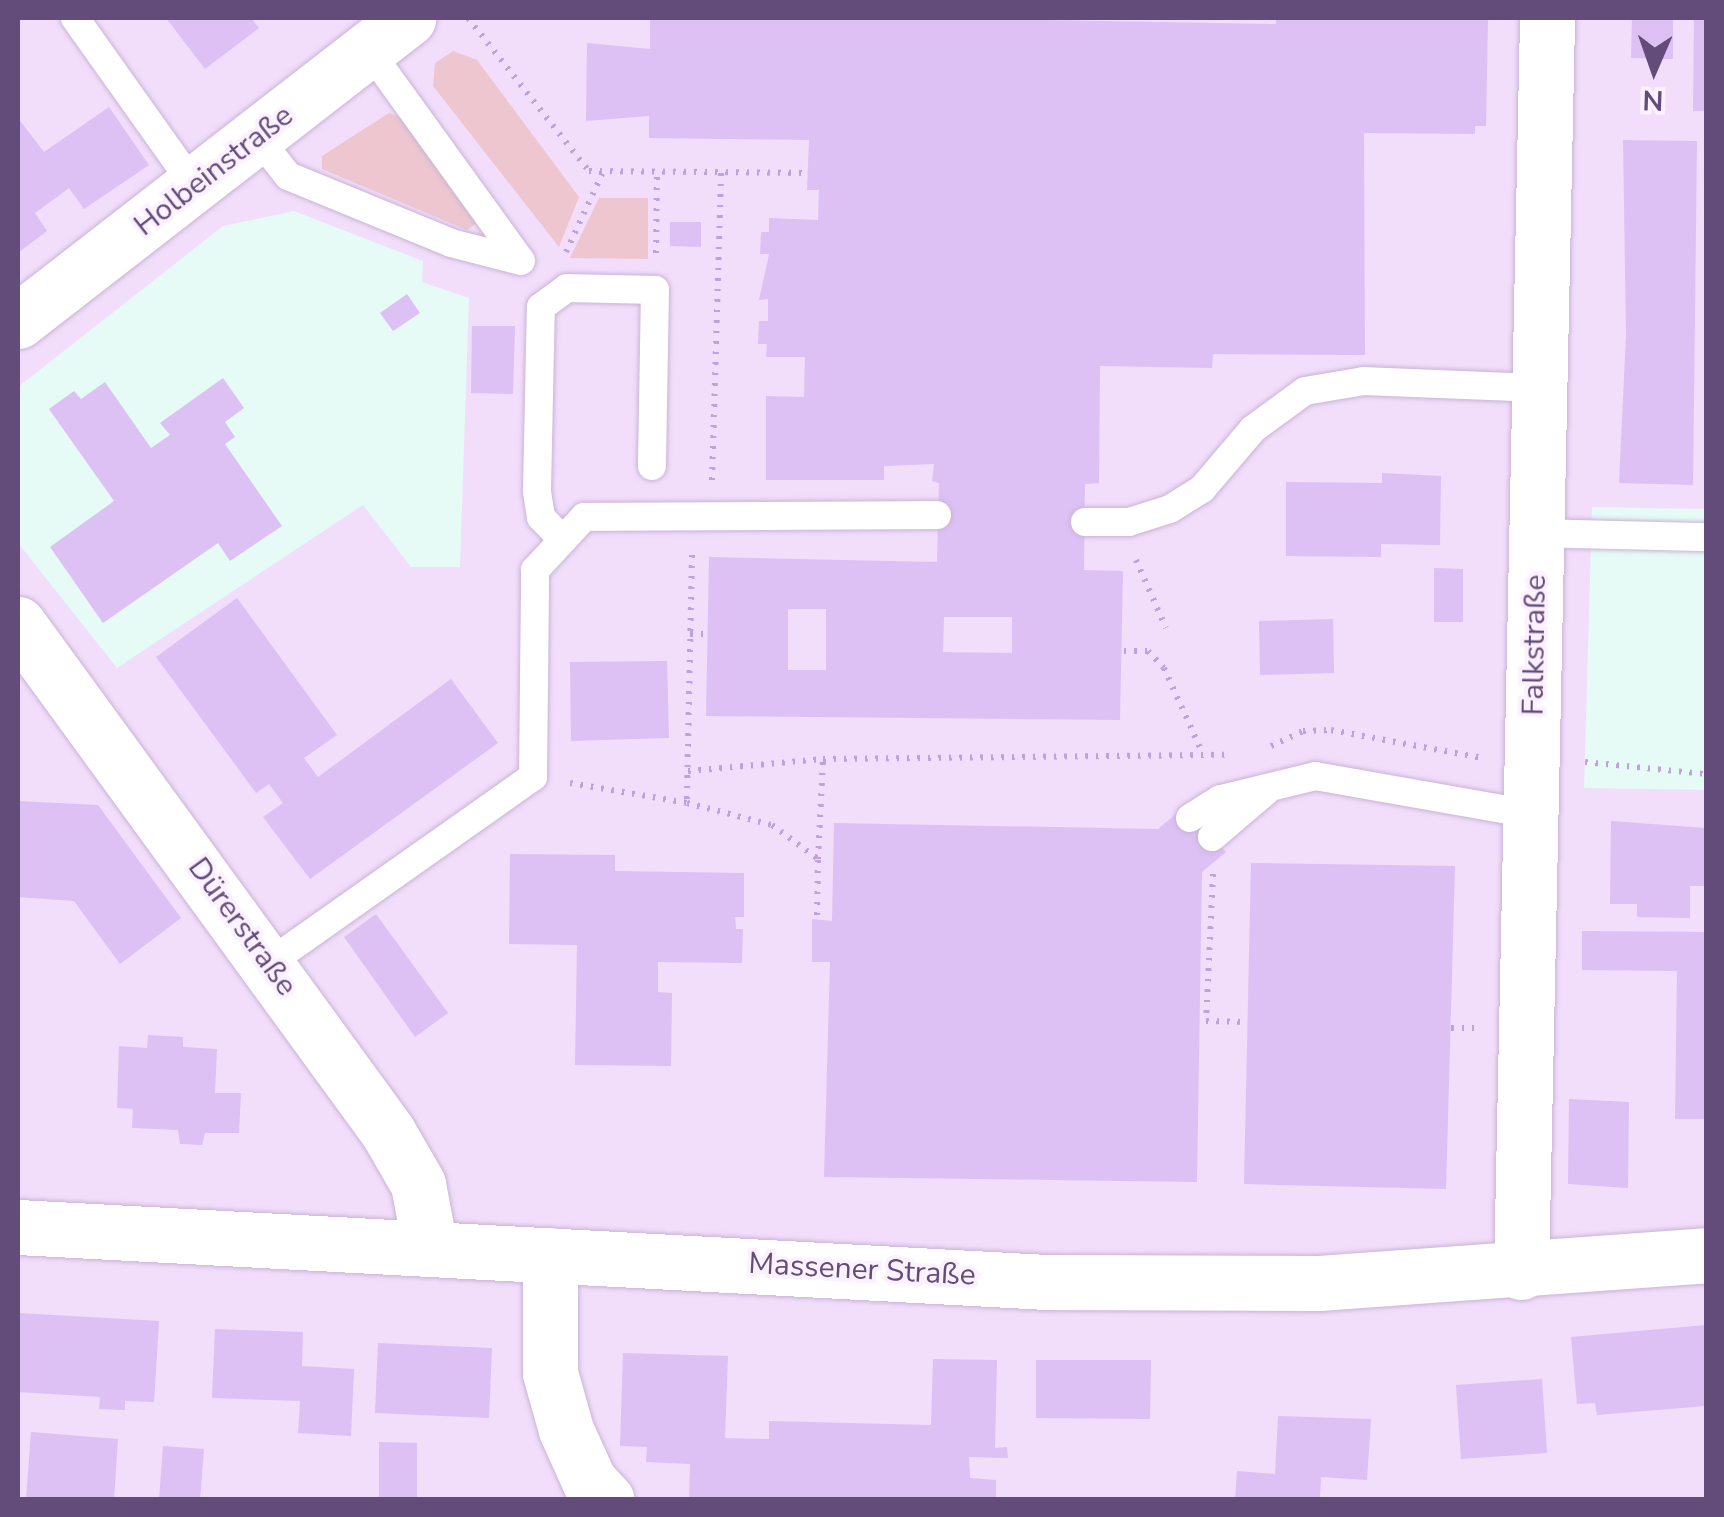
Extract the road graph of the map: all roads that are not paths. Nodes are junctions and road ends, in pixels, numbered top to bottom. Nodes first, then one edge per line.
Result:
1 (75, 18) edge
2 (1547, 18) edge
3 (388, 33) edge
4 (259, 138) junction
5 (196, 188) junction
6 (18, 321) edge
7 (1540, 388) junction
8 (652, 466) dead end
9 (937, 515) dead end
10 (1085, 522) dead end
11 (1537, 533) junction
12 (1706, 537) edge
13 (563, 540) junction
14 (18, 624) edge
15 (1251, 798) junction
16 (1532, 814) junction
17 (1190, 818) dead end
18 (1212, 838) dead end
19 (269, 963) junction
20 (18, 1228) edge
21 (430, 1248) junction
22 (550, 1254) junction
23 (1706, 1255) edge
24 (1520, 1272) junction
25 (607, 1500) edge

1 - 5 lane
2 - 7 street, Falkstraße
3 - 4 street, Holbeinstraße
3 - 4 lane
4 - 5 street, Holbeinstraße
5 - 6 street, Holbeinstraße
7 - 10 lane
7 - 11 street, Falkstraße
8 - 13 lane
9 - 13 lane
11 - 12 lane
11 - 16 street, Falkstraße
13 - 19 lane
14 - 19 street, Dürerstraße
15 - 16 lane
15 - 17 lane
15 - 18 lane
16 - 24 street, Falkstraße
19 - 21 street, Dürerstraße
20 - 21 street, Massener Straße
21 - 22 street, Massener Straße
22 - 24 street, Massener Straße
22 - 25 street
23 - 24 street, Massener Straße

